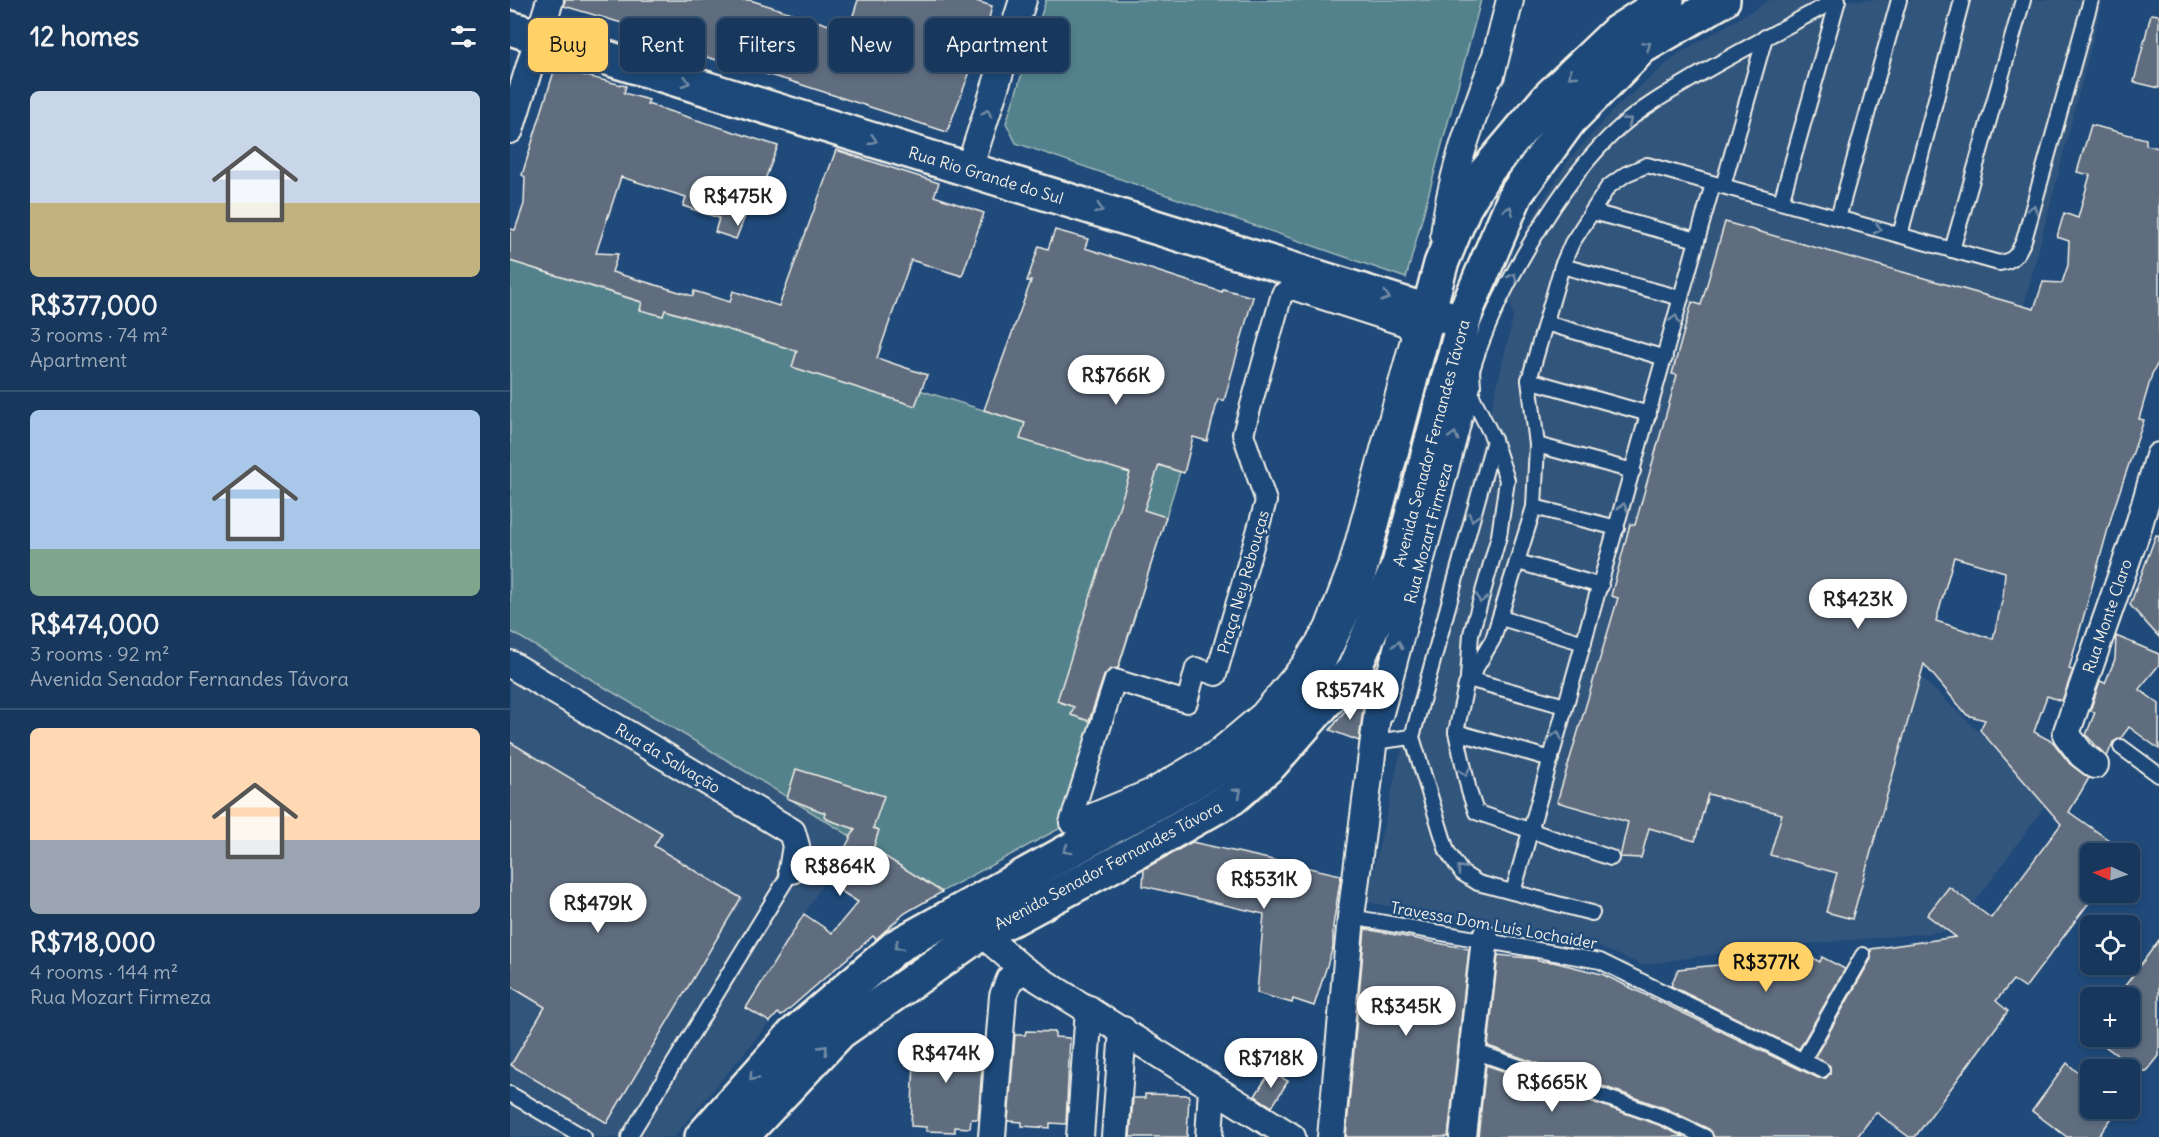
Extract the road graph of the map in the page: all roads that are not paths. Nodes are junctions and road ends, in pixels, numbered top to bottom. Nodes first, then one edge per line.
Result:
1 (550, 0) edge
2 (1023, 0) edge
3 (1510, 0) edge
4 (1667, 0) edge
5 (1723, 0) edge
6 (1837, 0) edge
7 (1899, 0) edge
8 (1962, 0) edge
9 (2023, 0) edge
10 (2091, 0) edge
11 (524, 32) edge
12 (1765, 37) junction
13 (1494, 60) junction
14 (510, 130) edge
15 (969, 169) junction
16 (1485, 173) junction
17 (1718, 185) junction
18 (1781, 202) junction
19 (1592, 212) junction
20 (1838, 218) junction
21 (1900, 235) junction
22 (1697, 240) junction
23 (1952, 250) junction
24 (1441, 264) junction
25 (1562, 266) junction
26 (1681, 298) junction
27 (1429, 311) junction
28 (1546, 323) junction
29 (1474, 326) junction
30 (1665, 358) junction
31 (1529, 380) junction
32 (1467, 386) junction
33 (1649, 414) junction
34 (1494, 440) junction
35 (1537, 445) junction
36 (2159, 456) edge
37 (1633, 471) junction
38 (1534, 507) junction
39 (1617, 528) junction
40 (1518, 562) junction
41 (1600, 586) junction
42 (1501, 618) junction
43 (1584, 643) junction
44 (510, 664) edge
45 (1354, 669) junction
46 (1468, 679) junction
47 (1565, 706) junction
48 (1261, 712) joint
49 (1456, 732) junction
50 (1412, 737) junction
51 (1373, 742) junction
52 (2121, 747) dead end
53 (1551, 759) junction
54 (2095, 765) dead end
55 (2159, 775) edge
56 (1530, 831) junction
57 (1611, 858) dead end
58 (792, 870) joint
59 (1513, 892) junction
60 (1592, 913) dead end
61 (1351, 916) junction
62 (981, 933) junction
63 (1485, 938) junction
64 (1863, 955) dead end
65 (1024, 970) junction
66 (1089, 1009) junction
67 (1123, 1030) junction
68 (1471, 1050) junction
69 (1803, 1060) junction
70 (1822, 1070) dead end
71 (1212, 1088) junction
72 (510, 1094) edge
73 (584, 1137) edge
74 (629, 1137) edge
75 (702, 1137) edge
76 (741, 1137) edge
77 (992, 1137) edge
78 (1080, 1137) edge
79 (1115, 1137) edge
80 (1209, 1137) edge
81 (1292, 1137) edge
82 (1331, 1137) edge
83 (1463, 1137) edge
84 (1705, 1137) edge

1 - 11 street
15 -> 2 street
3 - 13 street
4 -> 16 main road, Avenida Senador Fernandes Távora
29 -> 5 main road, Avenida Senador Fernandes Távora
6 - 12 lane
6 - 18 lane
7 - 20 lane
8 - 21 lane
9 - 23 lane
23 -> 10 lane
11 - 14 street
11 -> 15 main road, Rua Rio Grande do Sul
12 - 17 lane
29 -> 12 lane
13 - 16 street
13 - 24 street
15 -> 27 main road, Rua Rio Grande do Sul
16 - 24 main road, Avenida Senador Fernandes Távora
17 - 18 lane
17 - 19 lane
17 - 22 lane
18 - 20 lane
19 - 22 lane
19 - 25 lane
20 -> 21 lane
21 - 23 lane
22 - 26 lane
24 - 27 main road, Avenida Senador Fernandes Távora
25 - 26 lane
25 - 28 lane
30 -> 26 lane
27 - 29 main road, Rua Rio Grande do Sul
27 -> 75 main road, Avenida Senador Fernandes Távora
28 - 30 lane
28 - 31 lane
29 - 32 street, Rua Mozart Firmeza
29 - 45 main road, Avenida Senador Fernandes Távora
30 - 33 lane
31 - 33 lane
31 - 35 lane
32 - 34 lane
51 -> 32 street, Rua Mozart Firmeza
33 - 37 lane
34 -> 46 lane
34 -> 50 lane
35 - 37 lane
35 - 38 lane
36 - 54 street, Rua Monte Claro
39 -> 37 lane
38 - 39 lane
38 - 40 lane
39 - 41 lane
40 - 41 lane
40 - 42 lane
41 - 43 lane
42 - 43 lane
42 - 46 lane
43 - 47 lane
44 - 58 street, Rua da Salvação
45 - 51 street, Rua Mozart Firmeza
62 -> 45 main road, Avenida Senador Fernandes Távora
46 - 47 lane
46 - 49 lane
53 -> 47 lane
48 - 48 street, Praça Ney Rebouças
49 - 53 lane
49 -> 56 lane
50 - 51 lane
59 -> 50 lane
51 - 61 street, Rua Mozart Firmeza
52 - 55 lane
53 - 56 lane
56 - 57 lane
56 - 59 lane
58 - 74 lane
59 - 60 lane
61 - 63 lane, Travessa Dom Luís Lochaider
61 - 82 street, Rua Mozart Firmeza
62 - 65 street
76 -> 62 main road, Avenida Senador Fernandes Távora
63 - 68 street
63 - 69 lane, Travessa Dom Luís Lochaider
64 - 69 lane
65 - 66 street
65 - 77 street
66 - 67 street
66 - 78 street
67 - 71 street
67 - 79 street
68 - 83 street
68 - 84 lane
69 - 70 lane, Travessa Dom Luís Lochaider
71 - 80 street
71 - 81 street
72 - 73 lane

